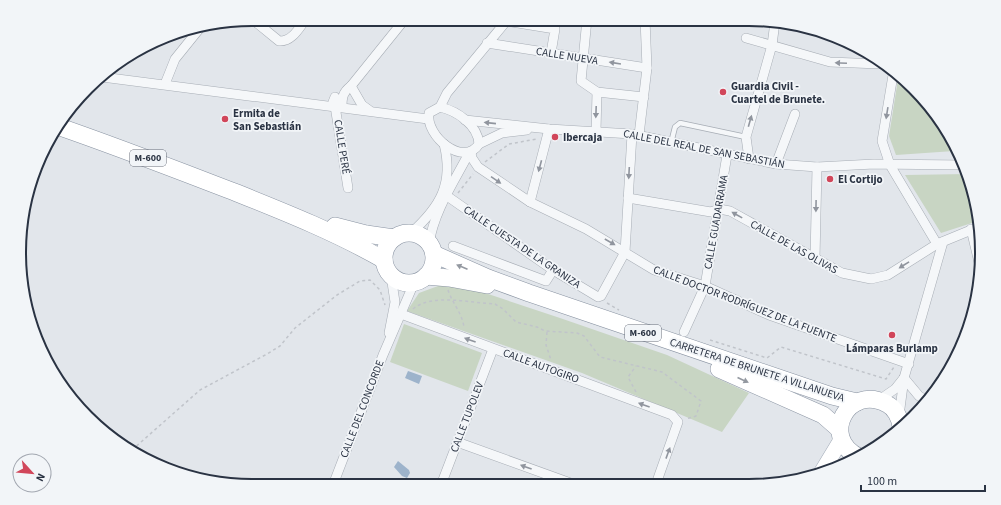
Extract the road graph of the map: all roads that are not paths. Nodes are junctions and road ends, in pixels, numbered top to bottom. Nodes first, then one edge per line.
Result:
1 (261, 26) edge
2 (300, 26) edge
3 (399, 26) edge
4 (502, 26) edge
5 (539, 26) edge
6 (586, 26) edge
7 (645, 26) edge
8 (774, 28) edge
9 (196, 34) edge
10 (746, 38) dead end
11 (487, 43) junction
12 (772, 45) junction
13 (551, 53) junction
14 (583, 58) junction
15 (874, 64) edge
16 (647, 68) junction
17 (110, 77) edge
18 (893, 78) edge
19 (165, 84) junction
20 (348, 88) junction
21 (597, 92) junction
22 (644, 97) junction
23 (340, 104) junction
24 (440, 108) junction
25 (371, 111) junction
26 (795, 114) dead end
27 (428, 119) junction
28 (466, 120) junction
29 (63, 128) edge
30 (546, 128) junction
31 (596, 131) junction
32 (636, 135) junction
33 (57, 137) edge
34 (746, 137) junction
35 (671, 143) junction
36 (444, 144) junction
37 (479, 144) junction
38 (470, 153) junction
39 (728, 155) junction
40 (749, 159) junction
41 (776, 164) junction
42 (890, 165) junction
43 (958, 165) edge
44 (817, 167) junction
45 (348, 188) dead end
46 (236, 193) junction
47 (450, 198) junction
48 (628, 198) junction
49 (530, 202) junction
50 (720, 209) junction
51 (281, 211) junction
52 (974, 229) edge
53 (411, 233) junction
54 (394, 238) junction
55 (940, 243) junction
56 (453, 246) dead end
57 (432, 249) junction
58 (625, 252) junction
59 (815, 259) junction
60 (384, 260) junction
61 (553, 270) junction
62 (391, 276) junction
63 (420, 279) junction
64 (705, 286) junction
65 (403, 315) junction
66 (684, 332) dead end
67 (494, 349) junction
68 (383, 355) junction
69 (908, 364) junction
70 (904, 378) junction
71 (922, 398) edge
72 (879, 400) junction
73 (857, 402) junction
74 (900, 421) edge
75 (899, 422) edge
76 (840, 434) junction
77 (457, 442) junction
78 (853, 454) edge
79 (825, 466) edge
80 (335, 479) edge
81 (443, 479) edge
82 (547, 479) edge
83 (658, 479) edge

1 - 2 street
3 - 20 street
4 - 11 street
5 - 13 street
6 - 14 street
7 - 16 street
8 - 12 street
9 - 19 street
10 - 12 street
11 - 13 street, CALLE NUEVA
11 - 24 street
15 -> 12 street
34 -> 12 street
13 - 14 street, CALLE NUEVA
16 -> 14 street, CALLE NUEVA
14 - 21 street
16 - 22 street
17 - 19 street
18 -> 42 street
19 - 23 street
20 - 23 street
20 - 25 street
21 - 22 street
21 -> 31 street
22 - 32 street
23 - 25 street
23 - 45 street, CALLE PERÉ
24 - 27 street
24 - 28 street
25 - 27 street
26 - 41 street
27 - 36 street
30 -> 28 street, CALLE DEL REAL DE SAN SEBASTIÁN
28 - 37 street
29 - 46 highway, M-600
30 - 31 street, CALLE DEL REAL DE SAN SEBASTIÁN
30 - 37 street, CALLE DEL REAL DE SAN SEBASTIÁN
30 -> 49 street
31 - 32 street, CALLE DEL REAL DE SAN SEBASTIÁN
32 - 35 street, CALLE DEL REAL DE SAN SEBASTIÁN
32 -> 48 street
33 - 46 highway
34 - 35 lane
34 - 40 street
35 - 39 street, CALLE DEL REAL DE SAN SEBASTIÁN
36 - 38 street
36 - 53 street
37 - 38 street, CALLE DEL REAL DE SAN SEBASTIÁN
38 - 47 street, CALLE DEL REAL DE SAN SEBASTIÁN
38 -> 49 street, CALLE DOCTOR RODRÍGUEZ DE LA FUENTE
39 - 40 street, CALLE DEL REAL DE SAN SEBASTIÁN
39 - 50 street, CALLE GUADARRAMA
40 - 41 street, CALLE DEL REAL DE SAN SEBASTIÁN
41 - 44 street, CALLE DEL REAL DE SAN SEBASTIÁN
42 - 43 street, CALLE DEL REAL DE SAN SEBASTIÁN
42 - 44 street, CALLE DEL REAL DE SAN SEBASTIÁN
42 - 55 street
44 -> 59 street
46 - 51 highway, M-600
47 - 57 street, CALLE DEL REAL DE SAN SEBASTIÁN
47 - 61 street, CALLE CUESTA DE LA GRANIZA
48 - 50 street, CALLE DE LAS OLIVAS
48 - 58 street
49 -> 58 street, CALLE DOCTOR RODRÍGUEZ DE LA FUENTE
59 -> 50 street, CALLE DE LAS OLIVAS
50 - 64 street, CALLE GUADARRAMA
51 - 54 highway, M-600
51 - 60 highway, M-600
52 - 55 street, CALLE DE LAS OLIVAS
53 - 54 highway, M-600
53 - 57 highway, M-600
54 - 60 highway
55 -> 59 street, CALLE DE LAS OLIVAS
55 - 69 street
56 - 61 street
57 - 63 highway
73 -> 57 highway, CARRETERA DE BRUNETE A VILLANUEVA / M-600
58 - 61 street, CALLE CUESTA DE LA GRANIZA
58 - 64 street, CALLE DOCTOR RODRÍGUEZ DE LA FUENTE
60 - 62 highway
62 - 63 highway, M-600
62 - 68 street, CALLE DEL CONCORDE
63 - 65 street, CALLE DEL CONCORDE
63 -> 76 highway, CARRETERA DE BRUNETE A VILLANUEVA / M-600
64 - 66 street, CALLE GUADARRAMA
64 - 69 street, CALLE DOCTOR RODRÍGUEZ DE LA FUENTE
67 -> 65 street, CALLE AUTOGIRO
65 - 68 street, CALLE DEL CONCORDE
67 - 77 street, CALLE TUPOLEV
83 -> 67 street, CALLE AUTOGIRO
68 - 80 street, CALLE DEL CONCORDE
69 - 70 street
70 - 71 street
70 - 72 street
70 - 74 street
72 - 73 highway, M-600
72 - 75 highway
73 - 76 highway
76 - 78 highway, M-600
76 - 79 main road
77 - 81 street, CALLE TUPOLEV
82 -> 77 street

